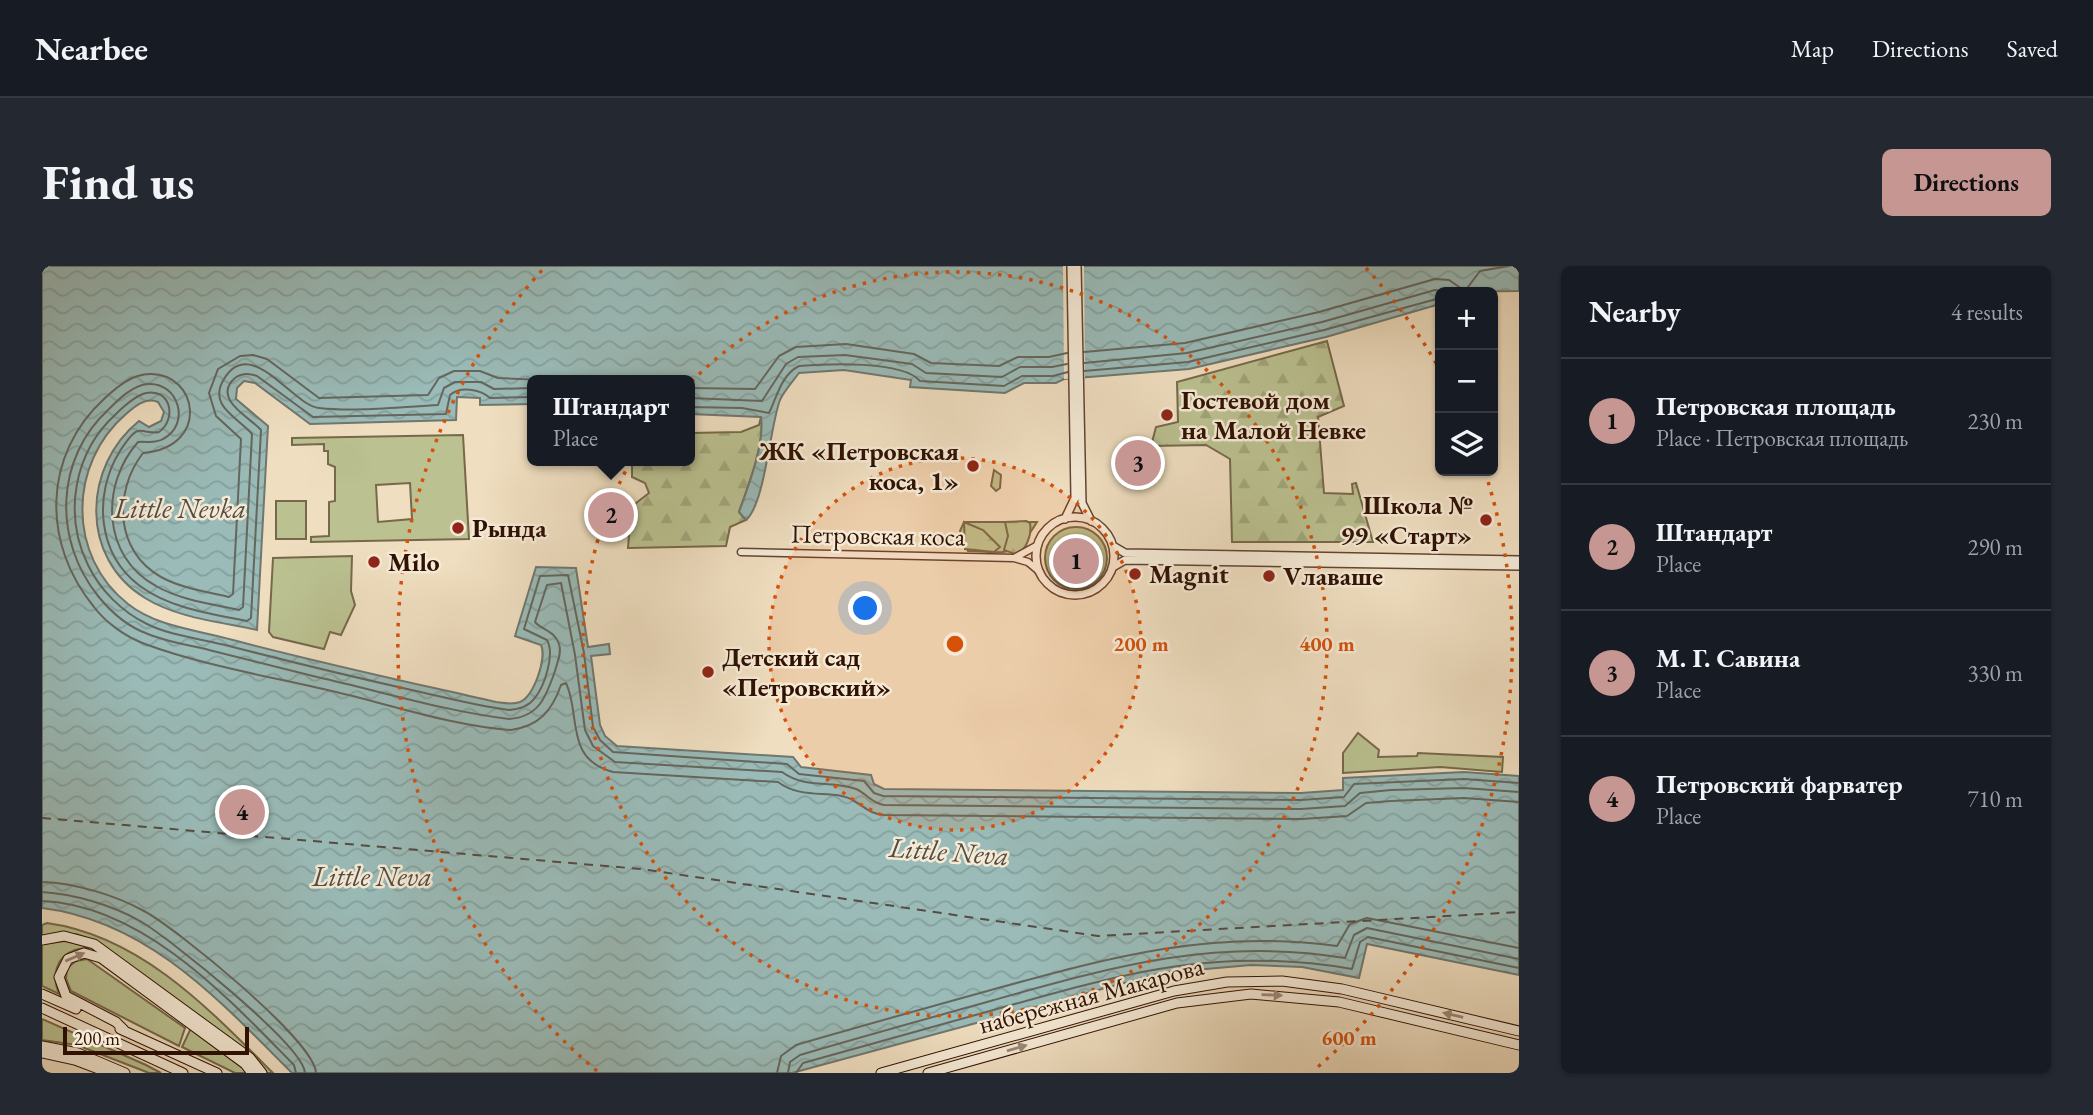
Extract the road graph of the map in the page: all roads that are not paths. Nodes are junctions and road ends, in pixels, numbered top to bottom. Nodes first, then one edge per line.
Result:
1 (1071, 266) edge
2 (1077, 266) edge
3 (1075, 379) junction
4 (1065, 519) junction
5 (1091, 521) junction
6 (1038, 545) junction
7 (1113, 546) junction
8 (741, 552) dead end
9 (1014, 558) junction
10 (1519, 560) edge
11 (1519, 566) edge
12 (1113, 567) junction
13 (1040, 572) junction
14 (42, 940) edge
15 (42, 994) edge
16 (44, 1010) edge
17 (124, 1030) junction
18 (1519, 1031) edge
19 (1519, 1045) edge
20 (42, 1046) edge
21 (42, 1053) edge
22 (109, 1073) edge
23 (125, 1073) edge
24 (183, 1073) edge
25 (217, 1073) edge
26 (252, 1073) edge
27 (262, 1073) edge
28 (881, 1073) edge
29 (928, 1073) edge

1 - 3 street
2 - 3 street
3 - 4 street
3 - 5 street
4 - 5 street
4 - 6 street
5 - 7 street
6 - 9 street, Петровская коса
6 - 13 street
7 - 10 street
7 - 12 street
8 - 9 street, Петровская коса
9 - 13 street, Петровская коса
11 - 12 street
12 - 13 street
14 - 27 main road
15 - 17 main road
16 - 24 main road
17 - 25 main road
17 -> 26 main road
18 -> 28 main road, набережная Макарова
29 -> 19 main road, набережная Макарова
20 - 23 main road
21 - 22 main road

